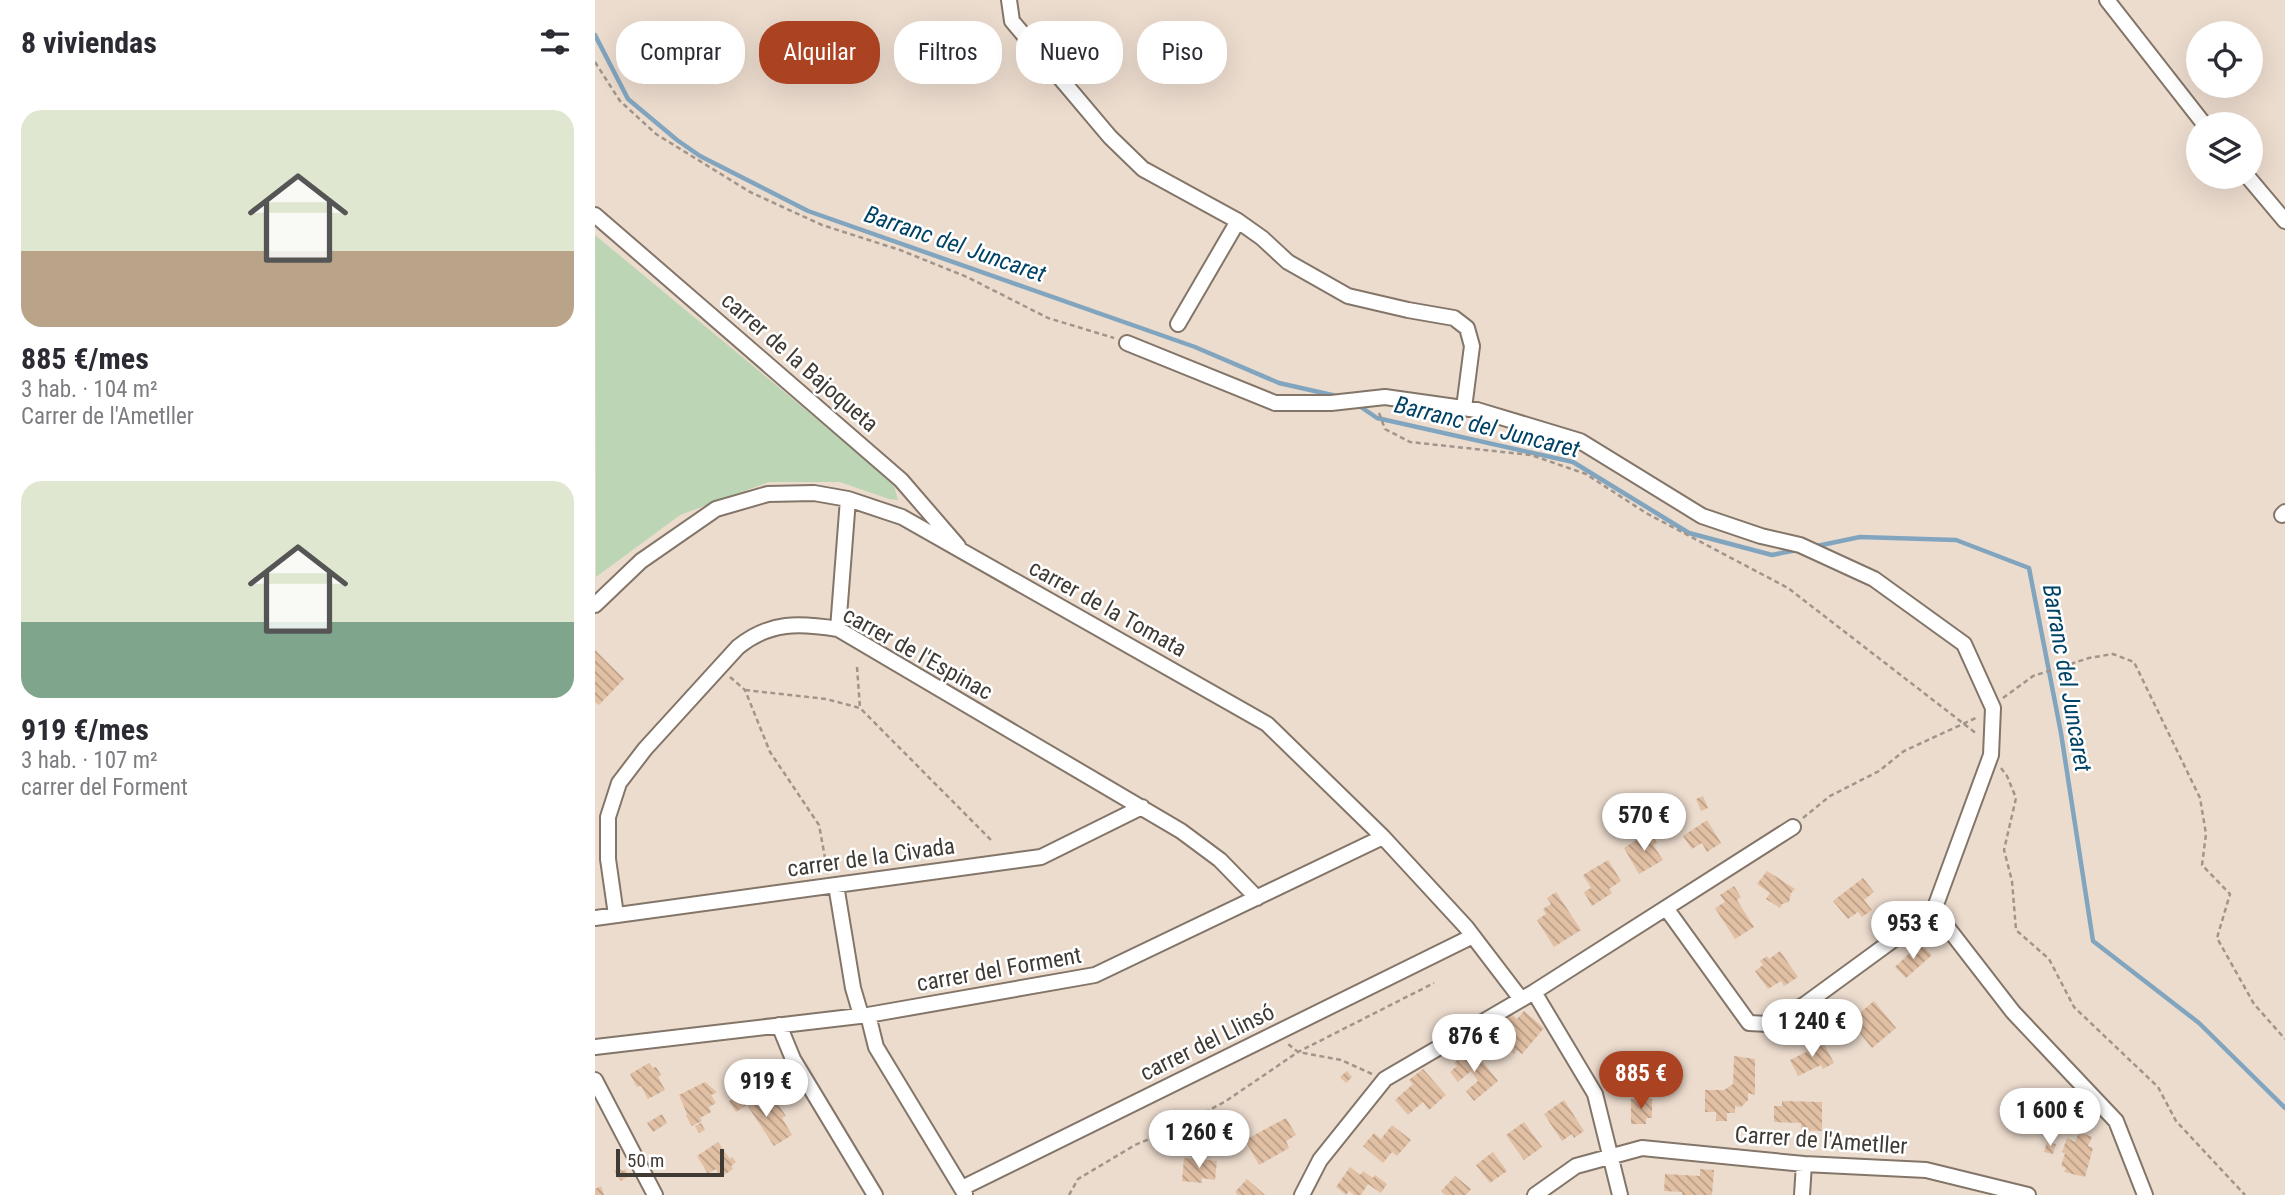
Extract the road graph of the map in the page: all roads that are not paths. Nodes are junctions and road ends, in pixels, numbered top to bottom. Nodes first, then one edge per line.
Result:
1 (1009, 0) edge
2 (2106, 0) edge
3 (2195, 112) edge
4 (2258, 189) edge
5 (595, 215) edge
6 (1238, 221) junction
7 (2285, 221) edge
8 (1178, 324) dead end
9 (1127, 343) road end
10 (1464, 408) junction
11 (915, 494) junction
12 (848, 499) junction
13 (902, 517) junction
14 (964, 554) junction
15 (595, 604) edge
16 (838, 629) junction
17 (1142, 807) junction
18 (1793, 827) road end
19 (1383, 837) junction
20 (832, 885) junction
21 (1257, 898) junction
22 (1666, 908) junction
23 (1934, 910) junction
24 (616, 915) junction
25 (595, 918) edge
26 (1473, 936) junction
27 (1527, 995) junction
28 (864, 1015) junction
29 (779, 1026) junction
30 (595, 1047) edge
31 (595, 1080) edge
32 (1611, 1157) junction
33 (1804, 1164) junction
34 (964, 1191) edge
35 (655, 1195) edge
36 (876, 1195) edge
37 (1302, 1195) edge
38 (1535, 1195) edge
39 (1620, 1195) edge
40 (1802, 1195) edge
41 (2028, 1195) edge
42 (2145, 1195) edge

1 - 6 street
2 - 3 street
4 - 7 street
5 - 11 street, carrer de la Bajoqueta
6 - 8 street
6 - 10 street
9 - 10 street
10 - 23 street
11 - 13 street
11 - 14 street, carrer de la Bajoqueta
12 - 13 street, carrer de la Tomata
12 - 15 street, carrer de la Tomata
12 - 16 street
13 - 14 street, carrer de la Tomata
14 - 19 street, carrer de la Tomata
16 - 17 street, carrer de l'Espinac
16 - 24 street, carrer de l'Espinac
17 - 20 street, carrer de la Civada
17 - 21 street, carrer de l'Espinac
18 - 22 street
19 - 21 street, carrer del Forment
19 - 26 street, carrer de la Tomata
20 - 24 street, carrer de la Civada
20 - 28 street
21 - 28 street, carrer del Forment
22 - 23 street
22 - 27 street
23 - 42 street
24 - 25 street, carrer de la Civada
26 - 27 street, carrer de la Tomata
26 - 34 street, carrer del Llinsó
27 - 32 street, carrer de la Tomata
27 - 37 street
28 - 29 street, carrer del Forment
28 - 34 street
29 - 30 street, carrer del Forment
29 - 36 street
31 - 35 street
32 - 33 street, Carrer de l'Ametller
32 - 38 street, Carrer de l'Ametller
32 - 39 street, carrer de la Tomata
33 - 40 street
33 - 41 street, Carrer de l'Ametller

